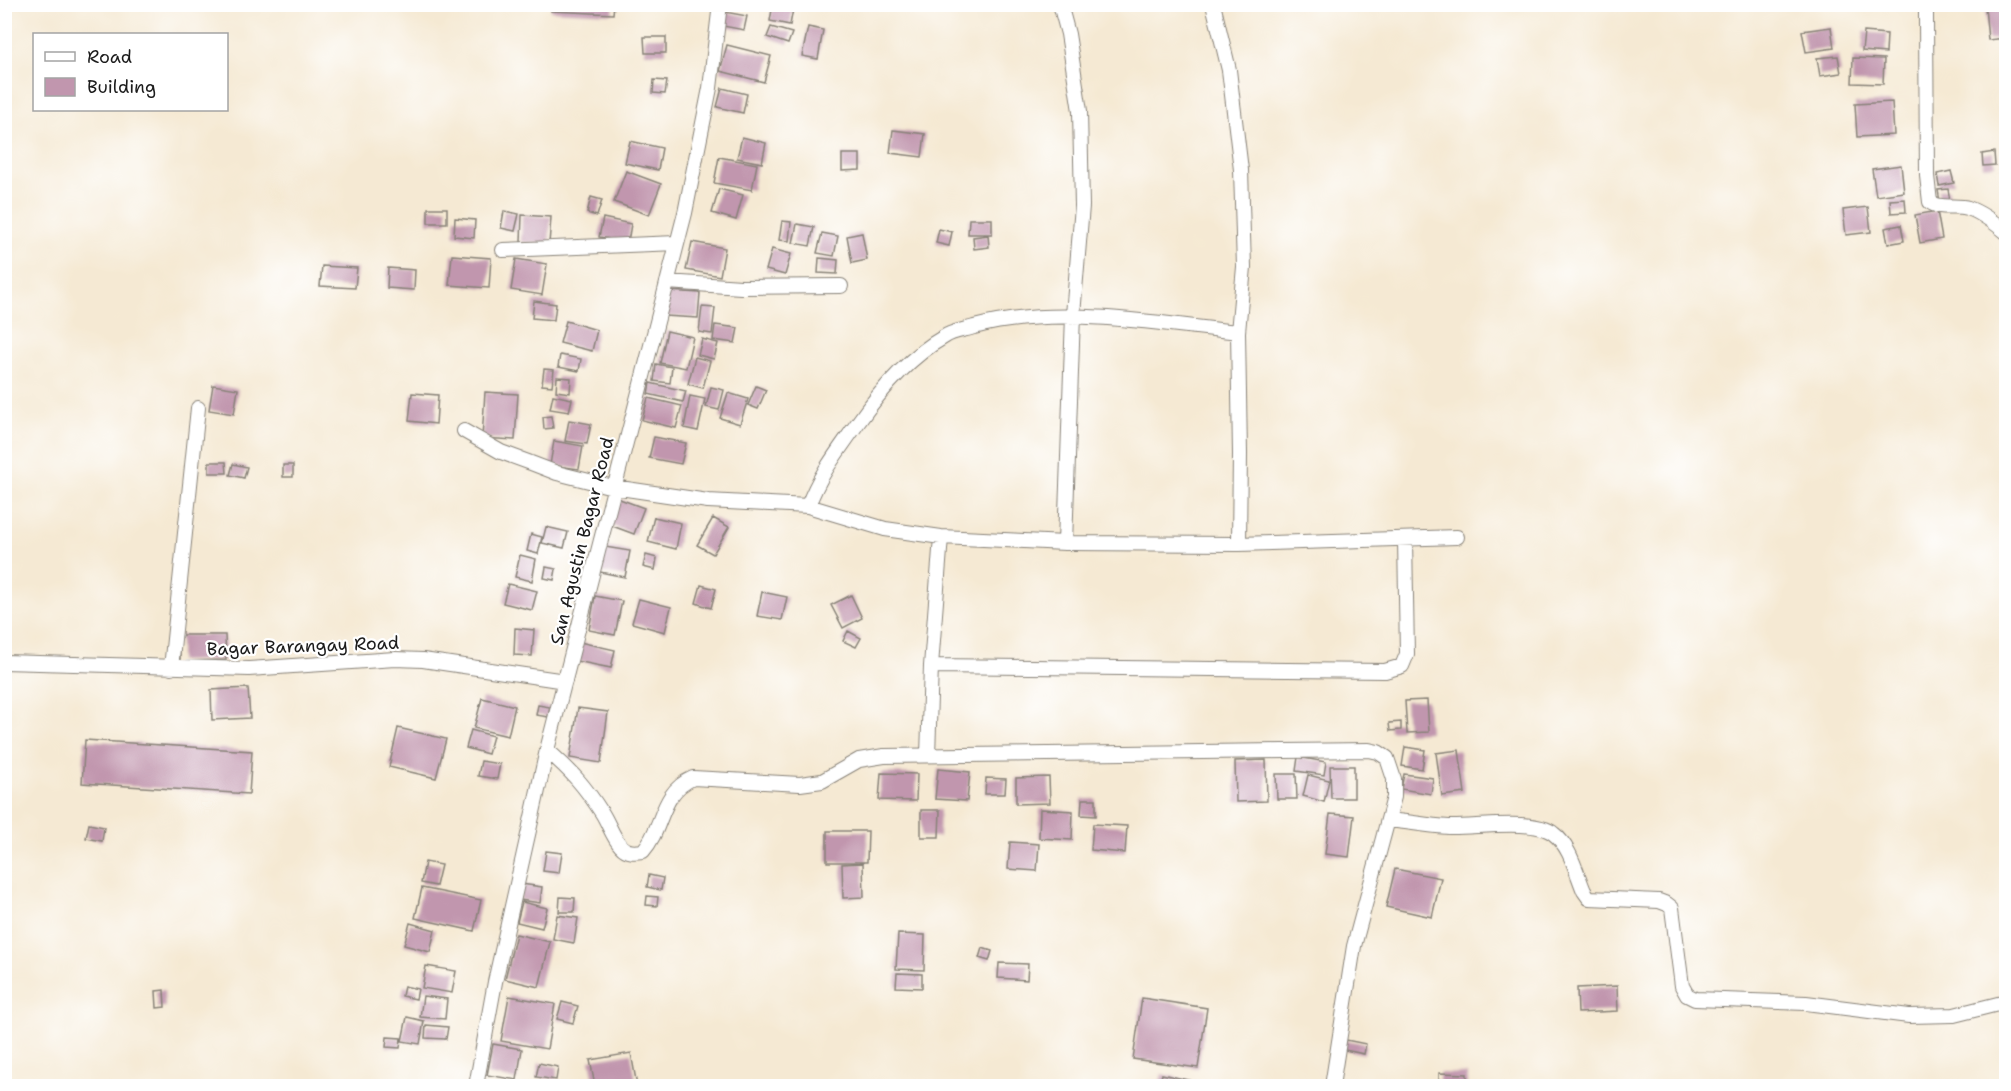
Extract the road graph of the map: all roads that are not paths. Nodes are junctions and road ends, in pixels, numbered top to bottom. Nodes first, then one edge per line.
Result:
1 (720, 4) edge
2 (1060, 4) edge
3 (1213, 4) edge
4 (1929, 4) edge
5 (2007, 232) edge
6 (677, 243) junction
7 (503, 250) dead end
8 (668, 282) junction
9 (841, 286) dead end
10 (1073, 315) junction
11 (1238, 332) junction
12 (198, 408) dead end
13 (464, 431) dead end
14 (613, 487) junction
15 (808, 506) junction
16 (941, 537) junction
17 (1457, 537) dead end
18 (1405, 539) junction
19 (1065, 543) junction
20 (1239, 544) junction
21 (4, 662) edge
22 (931, 666) junction
23 (171, 668) junction
24 (565, 681) junction
25 (547, 750) junction
26 (928, 755) junction
27 (1389, 820) junction
28 (2007, 1002) edge
29 (476, 1086) edge
30 (1332, 1086) edge

1 - 6 street, San Agustin Bagar Road
2 - 10 street
3 - 11 street
4 - 5 street
6 - 7 street
6 - 8 street, San Agustin Bagar Road
8 - 9 street
8 - 14 street, San Agustin Bagar Road
10 - 11 street
10 - 15 street
10 - 19 street
11 - 20 street
12 - 23 street
13 - 14 street
14 - 15 street
14 - 24 street, San Agustin Bagar Road
15 - 16 street
16 - 19 street
16 - 22 street
17 - 18 street
18 - 20 street
18 - 22 street
19 - 20 street
21 - 23 street, Bagar Barangay Road
22 - 26 street
23 - 24 street, Bagar Barangay Road
24 - 25 street, San Agustin Bagar Road
25 - 26 street
25 - 29 street, San Agustin Bagar Road
26 - 27 street
27 - 28 street
27 - 30 street

